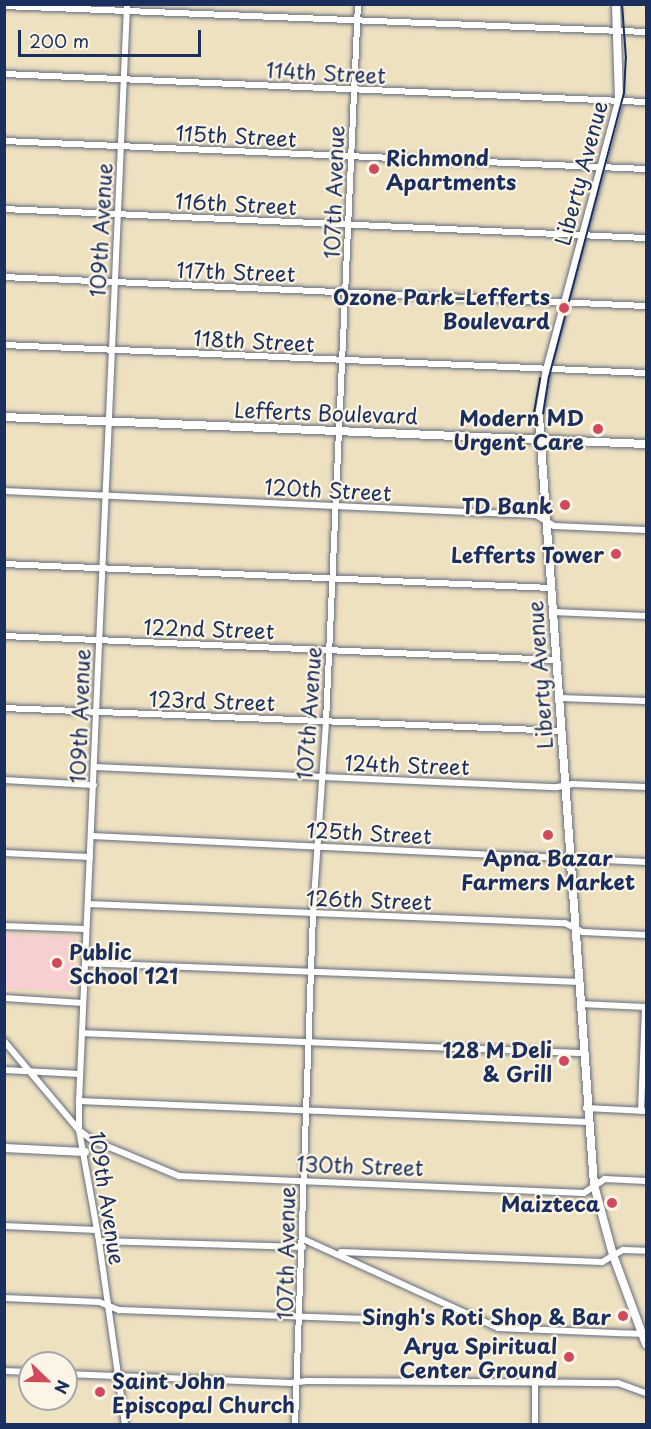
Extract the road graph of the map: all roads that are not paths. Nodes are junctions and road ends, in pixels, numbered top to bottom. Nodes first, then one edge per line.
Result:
1 (358, 4) edge
2 (616, 4) edge
3 (4, 6) edge
4 (127, 8) edge
5 (357, 22) junction
6 (618, 31) junction
7 (646, 32) edge
8 (4, 74) edge
9 (124, 79) junction
10 (354, 90) junction
11 (619, 101) junction
12 (646, 102) edge
13 (4, 141) edge
14 (121, 146) junction
15 (351, 156) junction
16 (602, 167) junction
17 (646, 169) edge
18 (4, 209) edge
19 (117, 214) junction
20 (348, 224) junction
21 (582, 235) junction
22 (646, 238) edge
23 (4, 277) edge
24 (114, 282) junction
25 (346, 292) junction
26 (564, 303) junction
27 (646, 306) edge
28 (4, 345) edge
29 (111, 350) junction
30 (342, 360) junction
31 (547, 369) junction
32 (646, 373) edge
33 (4, 417) edge
34 (108, 421) junction
35 (339, 431) junction
36 (540, 440) junction
37 (646, 444) edge
38 (4, 491) edge
39 (105, 495) junction
40 (336, 506) junction
41 (546, 520) junction
42 (646, 530) edge
43 (4, 564) edge
44 (102, 568) junction
45 (333, 578) junction
46 (551, 588) junction
47 (553, 612) junction
48 (646, 616) edge
49 (4, 636) edge
50 (99, 640) junction
51 (330, 650) junction
52 (556, 660) junction
53 (559, 698) junction
54 (646, 702) edge
55 (4, 708) edge
56 (96, 712) junction
57 (326, 722) junction
58 (561, 731) junction
59 (94, 767) junction
60 (321, 777) junction
61 (4, 780) edge
62 (94, 785) junction
63 (565, 785) junction
64 (646, 787) edge
65 (91, 836) junction
66 (316, 846) junction
67 (4, 853) edge
68 (90, 857) junction
69 (570, 858) junction
70 (646, 862) edge
71 (87, 904) junction
72 (313, 913) junction
73 (4, 926) edge
74 (574, 928) junction
75 (86, 929) junction
76 (646, 935) edge
77 (85, 963) junction
78 (311, 972) junction
79 (578, 981) junction
80 (4, 998) edge
81 (83, 1003) junction
82 (580, 1004) junction
83 (646, 1007) edge
84 (82, 1033) junction
85 (4, 1041) edge
86 (308, 1041) junction
87 (583, 1053) junction
88 (4, 1070) edge
89 (28, 1071) junction
90 (80, 1074) junction
91 (79, 1101) junction
92 (586, 1108) junction
93 (305, 1111) junction
94 (644, 1111) edge
95 (587, 1122) junction
96 (79, 1130) junction
97 (4, 1148) edge
98 (85, 1152) junction
99 (303, 1180) junction
100 (646, 1181) edge
101 (594, 1185) junction
102 (4, 1226) edge
103 (97, 1230) junction
104 (303, 1239) junction
105 (99, 1241) junction
106 (303, 1247) junction
107 (646, 1251) edge
108 (338, 1252) junction
109 (613, 1255) junction
110 (4, 1298) edge
111 (108, 1306) junction
112 (300, 1317) junction
113 (416, 1321) dead end
114 (642, 1321) edge
115 (643, 1334) junction
116 (646, 1344) edge
117 (78, 1374) edge
118 (119, 1376) junction
119 (535, 1381) junction
120 (297, 1382) junction
121 (646, 1394) edge
122 (125, 1425) edge
123 (295, 1425) edge
124 (536, 1425) edge

1 - 5 street, 107th Avenue
2 - 6 street, Liberty Avenue
3 - 4 street
4 - 5 street
4 - 9 street, 109th Avenue
5 - 6 street
5 - 10 street, 107th Avenue
6 - 7 street
6 - 11 street, Liberty Avenue
8 - 9 street, 114th Street
9 - 10 street, 114th Street
9 - 14 street, 109th Avenue
10 - 11 street, 114th Street
10 - 15 street, 107th Avenue
11 - 12 street, 114th Street
11 - 16 street, Liberty Avenue
13 - 14 street, 115th Street
14 - 15 street, 115th Street
14 - 19 street, 109th Avenue
15 - 16 street, 115th Street
15 - 20 street, 107th Avenue
16 - 17 street, 115th Street
16 - 21 street, Liberty Avenue
18 - 19 street, 116th Street
19 - 20 street, 116th Street
19 - 24 street, 109th Avenue
20 - 21 street, 116th Street
20 - 25 street, 107th Avenue
21 - 22 street, 116th Street
21 - 26 street, Liberty Avenue
23 - 24 street, 117th Street
24 - 25 street, 117th Street
24 - 29 street, 109th Avenue
25 - 26 street, 117th Street
25 - 30 street, 107th Avenue
26 - 27 street, 117th Street
26 - 31 street, Liberty Avenue
28 - 29 street, 118th Street
29 - 30 street, 118th Street
29 - 34 street, 109th Avenue
30 - 31 street, 118th Street
30 - 35 street, 107th Avenue
31 - 32 street, 118th Street
31 - 36 street, Liberty Avenue
33 - 34 street, Lefferts Boulevard
34 - 35 street, Lefferts Boulevard
34 - 39 street, 109th Avenue
35 - 36 street, Lefferts Boulevard
35 - 40 street, 107th Avenue
36 - 37 street, Lefferts Boulevard
36 - 41 street, Liberty Avenue
38 - 39 street, 120th Street
39 - 40 street, 120th Street
39 - 44 street, 109th Avenue
40 - 41 street, 120th Street
40 - 45 street, 107th Avenue
41 - 42 street, 120th Street
41 - 46 street, Liberty Avenue
43 - 44 street
44 - 45 street
44 - 50 street, 109th Avenue
45 - 46 street
45 - 51 street, 107th Avenue
46 - 47 street, Liberty Avenue
47 - 48 street
47 - 52 street, Liberty Avenue
49 - 50 street, 122nd Street
50 - 51 street, 122nd Street
50 - 56 street, 109th Avenue
51 - 52 street, 122nd Street
51 - 57 street, 107th Avenue
52 - 53 street, Liberty Avenue
53 - 54 street
53 - 58 street, Liberty Avenue
55 - 56 street, 123rd Street
56 - 57 street, 123rd Street
56 - 59 street, 109th Avenue
57 - 58 street, 123rd Street
57 - 60 street, 107th Avenue
58 - 63 street, Liberty Avenue
59 - 60 street, 124th Street
59 - 62 street, 109th Avenue
60 - 63 street, 124th Street
60 - 66 street, 107th Avenue
61 - 62 street
62 - 65 street, 109th Avenue
63 - 64 street, 124th Street
63 - 69 street, Liberty Avenue
65 - 66 street, 125th Street
65 - 68 street, 109th Avenue
66 - 69 street, 125th Street
66 - 72 street, 107th Avenue
67 - 68 street
68 - 71 street, 109th Avenue
69 - 70 street, 125th Street
69 - 74 street, Liberty Avenue
71 - 72 street, 126th Street
71 - 75 street, 109th Avenue
72 - 74 street, 126th Street
72 - 78 street, 107th Avenue
73 - 75 street
74 - 76 street, 126th Street
74 - 79 street, Liberty Avenue
75 - 77 street, 109th Avenue
77 - 78 street
77 - 81 street, 109th Avenue
78 - 79 street
78 - 86 street, 107th Avenue
79 - 82 street, Liberty Avenue
80 - 81 street
81 - 84 street, 109th Avenue
82 - 83 street
82 - 87 street, Liberty Avenue
83 - 94 street
84 - 86 street
84 - 90 street, 109th Avenue
85 - 89 street
86 - 87 street
86 - 93 street, 107th Avenue
87 - 92 street, Liberty Avenue
88 - 89 street
89 - 90 street
89 - 96 street
90 - 91 street, 109th Avenue
91 - 93 street
91 - 96 street, 109th Avenue
92 - 94 street
92 - 95 street, Liberty Avenue
93 - 95 street
93 - 99 street, 107th Avenue
95 - 101 street, Liberty Avenue
96 - 98 street, 109th Avenue
96 - 99 street, 130th Street
97 - 98 street
98 - 103 street, 109th Avenue
99 - 101 street, 130th Street
99 - 104 street, 107th Avenue
100 - 101 street, 130th Street
101 - 109 street, Liberty Avenue
102 - 103 street
103 - 105 street, 109th Avenue
104 - 106 street, 107th Avenue
104 - 108 street
105 - 106 street
105 - 111 street, 109th Avenue
106 - 112 street, 107th Avenue
107 - 109 street
108 - 109 street
108 - 115 street
109 - 114 street, Liberty Avenue
110 - 111 street
111 - 112 street
111 - 118 street, 109th Avenue
112 - 113 street
112 - 120 street, 107th Avenue
114 - 115 street, Liberty Avenue
115 - 116 street, Liberty Avenue
117 - 118 street
118 - 120 street
118 - 122 street, 109th Avenue
119 - 120 street
119 - 121 street
119 - 124 street
120 - 123 street, 107th Avenue

